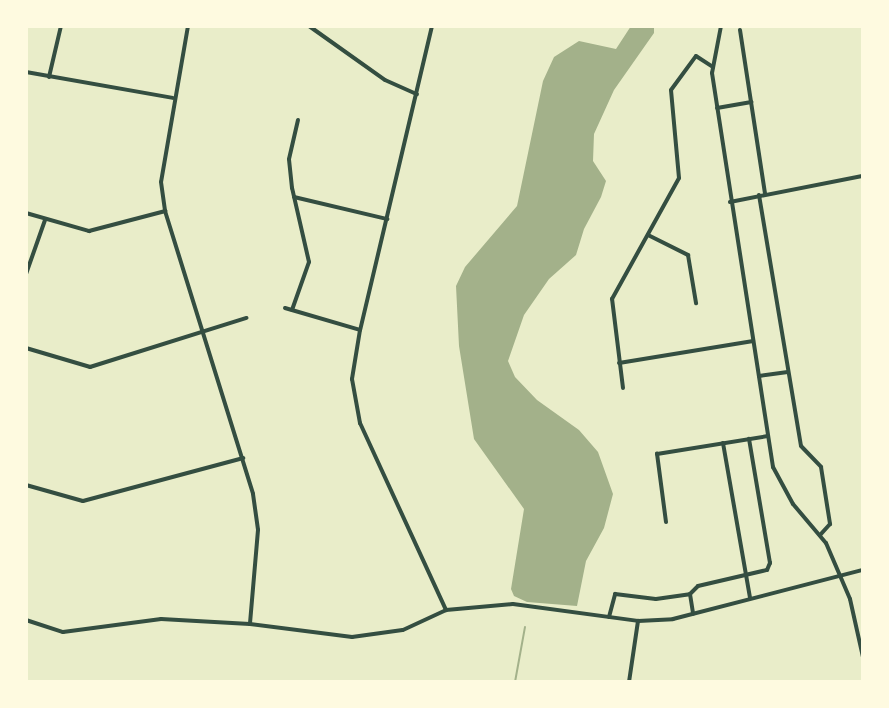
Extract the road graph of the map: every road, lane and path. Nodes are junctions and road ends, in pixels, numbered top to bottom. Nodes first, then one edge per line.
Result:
1 (61, 26) edge
2 (188, 26) edge
3 (309, 26) edge
4 (432, 26) edge
5 (721, 26) edge
6 (740, 30) dead end
7 (713, 67) junction
8 (26, 72) edge
9 (49, 77) junction
10 (417, 94) junction
11 (174, 99) junction
12 (751, 102) junction
13 (717, 108) junction
14 (298, 120) dead end
15 (863, 176) edge
16 (762, 194) junction
17 (294, 197) junction
18 (730, 202) junction
19 (165, 211) junction
20 (26, 213) edge
21 (387, 219) junction
22 (45, 220) junction
23 (648, 235) junction
24 (26, 274) edge
25 (696, 303) dead end
26 (285, 308) dead end
27 (292, 310) junction
28 (246, 318) dead end
29 (360, 330) junction
30 (204, 331) junction
31 (753, 341) junction
32 (26, 348) edge
33 (619, 363) junction
34 (788, 372) junction
35 (759, 376) junction
36 (623, 388) dead end
37 (768, 436) junction
38 (749, 439) junction
39 (723, 443) junction
40 (244, 457) junction
41 (26, 485) edge
42 (666, 522) dead end
43 (820, 535) junction
44 (863, 570) edge
45 (746, 575) junction
46 (841, 575) junction
47 (690, 594) junction
48 (750, 599) junction
49 (446, 610) junction
50 (693, 614) junction
51 (609, 617) junction
52 (26, 620) edge
53 (638, 621) junction
54 (250, 624) junction
55 (863, 657) edge
56 (629, 682) edge

1 - 9 street
2 - 11 street
3 - 10 street
4 - 10 street
5 - 7 street
6 - 12 street
7 - 13 street
7 - 23 street
8 - 9 street
9 - 11 street
10 - 21 street
11 - 19 street
12 - 13 street
12 - 16 street
13 - 18 street
14 - 17 street
15 - 16 street
16 - 18 street
16 - 34 street
17 - 21 street
17 - 27 street
18 - 31 street
19 - 22 street
19 - 30 street
20 - 22 street
21 - 29 street
22 - 24 street
23 - 25 street
23 - 33 street
26 - 27 street
27 - 29 street
28 - 30 street
29 - 49 street
30 - 32 street
30 - 40 street
31 - 33 street
31 - 35 street
33 - 36 street
34 - 35 street
34 - 43 street
35 - 37 street
37 - 38 street
37 - 43 street
38 - 39 street
38 - 45 street
39 - 42 street
39 - 45 street
40 - 41 street
40 - 54 street
43 - 46 street
44 - 46 street
45 - 47 street
45 - 48 street
46 - 48 street
46 - 55 street
47 - 50 street
47 - 51 street
48 - 50 street
49 - 51 street
49 - 54 street
50 - 53 street
51 - 53 street
52 - 54 street
53 - 56 street

